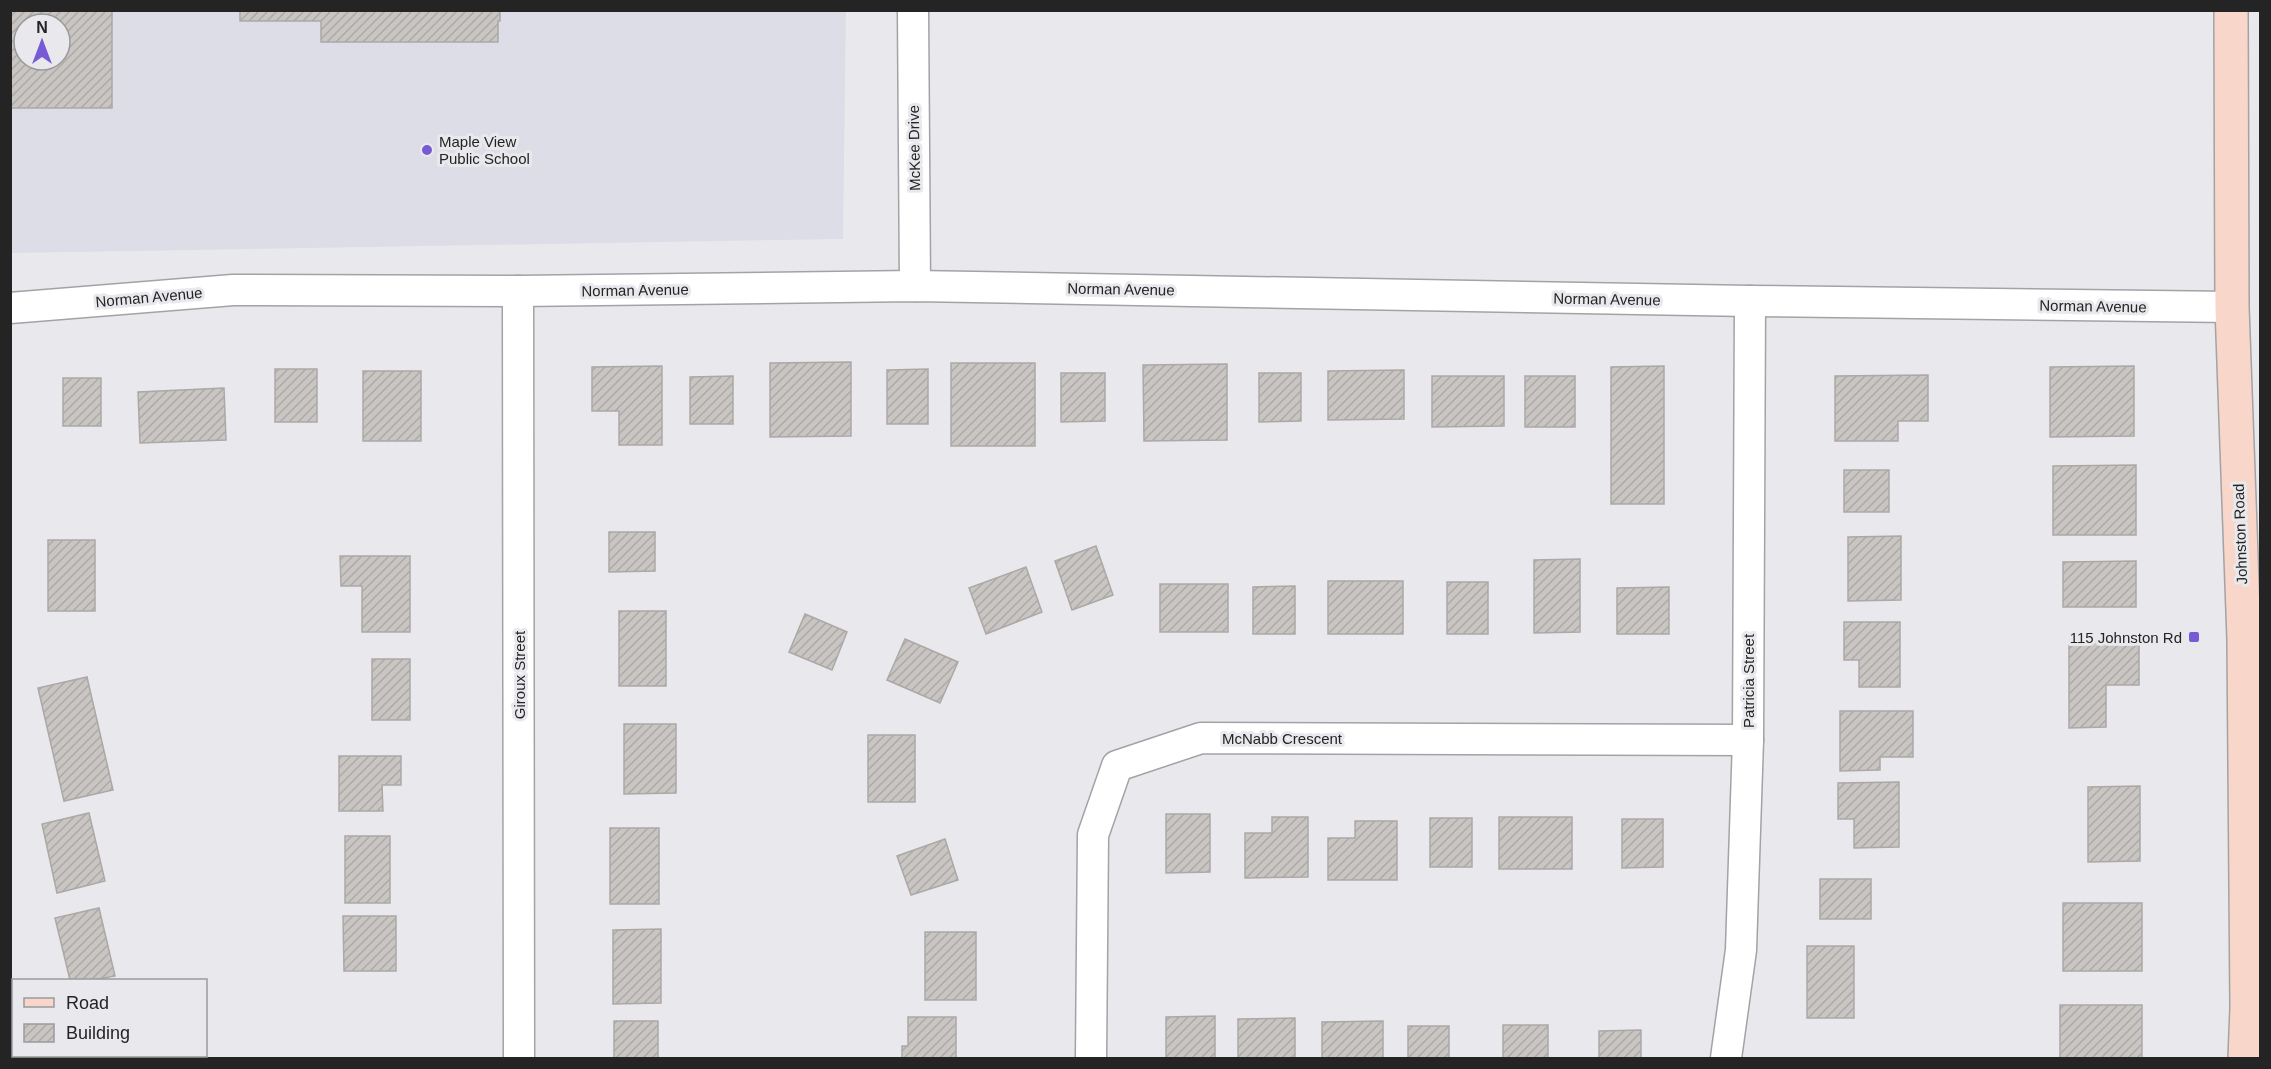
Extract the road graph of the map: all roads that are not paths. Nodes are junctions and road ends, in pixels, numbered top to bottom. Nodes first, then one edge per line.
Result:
1 (913, 10) edge
2 (2231, 10) edge
3 (915, 286) junction
4 (519, 291) junction
5 (1750, 301) junction
6 (2232, 307) junction
7 (10, 308) edge
8 (1748, 740) junction
9 (519, 1059) edge
10 (1091, 1059) edge
11 (1726, 1059) edge
12 (2245, 1059) edge

1 - 3 street, McKee Drive
2 - 6 street, Johnston Road
3 - 4 street, Norman Avenue
3 - 5 street, Norman Avenue
4 - 7 street, Norman Avenue
4 - 9 street, Giroux Street
5 - 6 street, Norman Avenue
5 - 8 street, Patricia Street
6 - 12 street, Johnston Road
8 - 10 street, McNabb Crescent
8 - 11 street, Patricia Street

